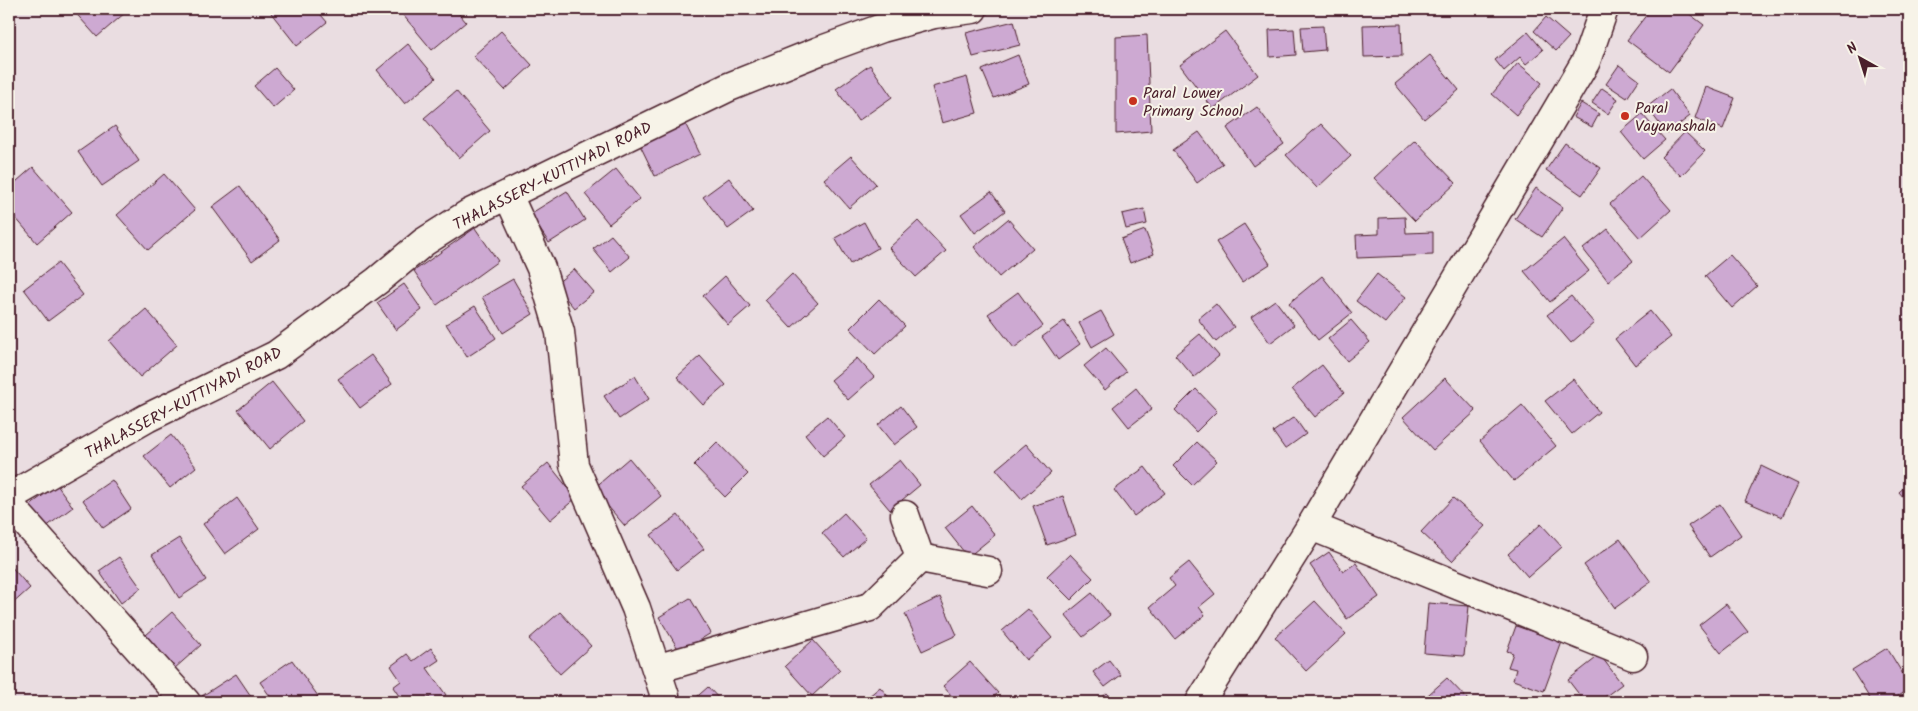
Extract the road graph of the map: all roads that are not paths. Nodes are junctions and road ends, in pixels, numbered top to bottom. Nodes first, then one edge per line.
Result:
1 (973, 9) edge
2 (1604, 9) edge
3 (508, 195) junction
4 (9, 497) edge
5 (9, 504) edge
6 (905, 515) dead end
7 (1311, 526) junction
8 (920, 558) junction
9 (988, 571) dead end
10 (1633, 656) dead end
11 (656, 669) junction
12 (186, 702) edge
13 (662, 702) edge
14 (1200, 702) edge

1 - 3 main road, THALASSERY-KUTTIYADI ROAD
2 - 7 main road
3 - 4 main road, THALASSERY-KUTTIYADI ROAD
3 - 11 main road
5 - 12 main road
6 - 8 main road
7 - 10 main road
7 - 14 main road
8 - 9 main road
8 - 11 main road
11 - 13 main road

